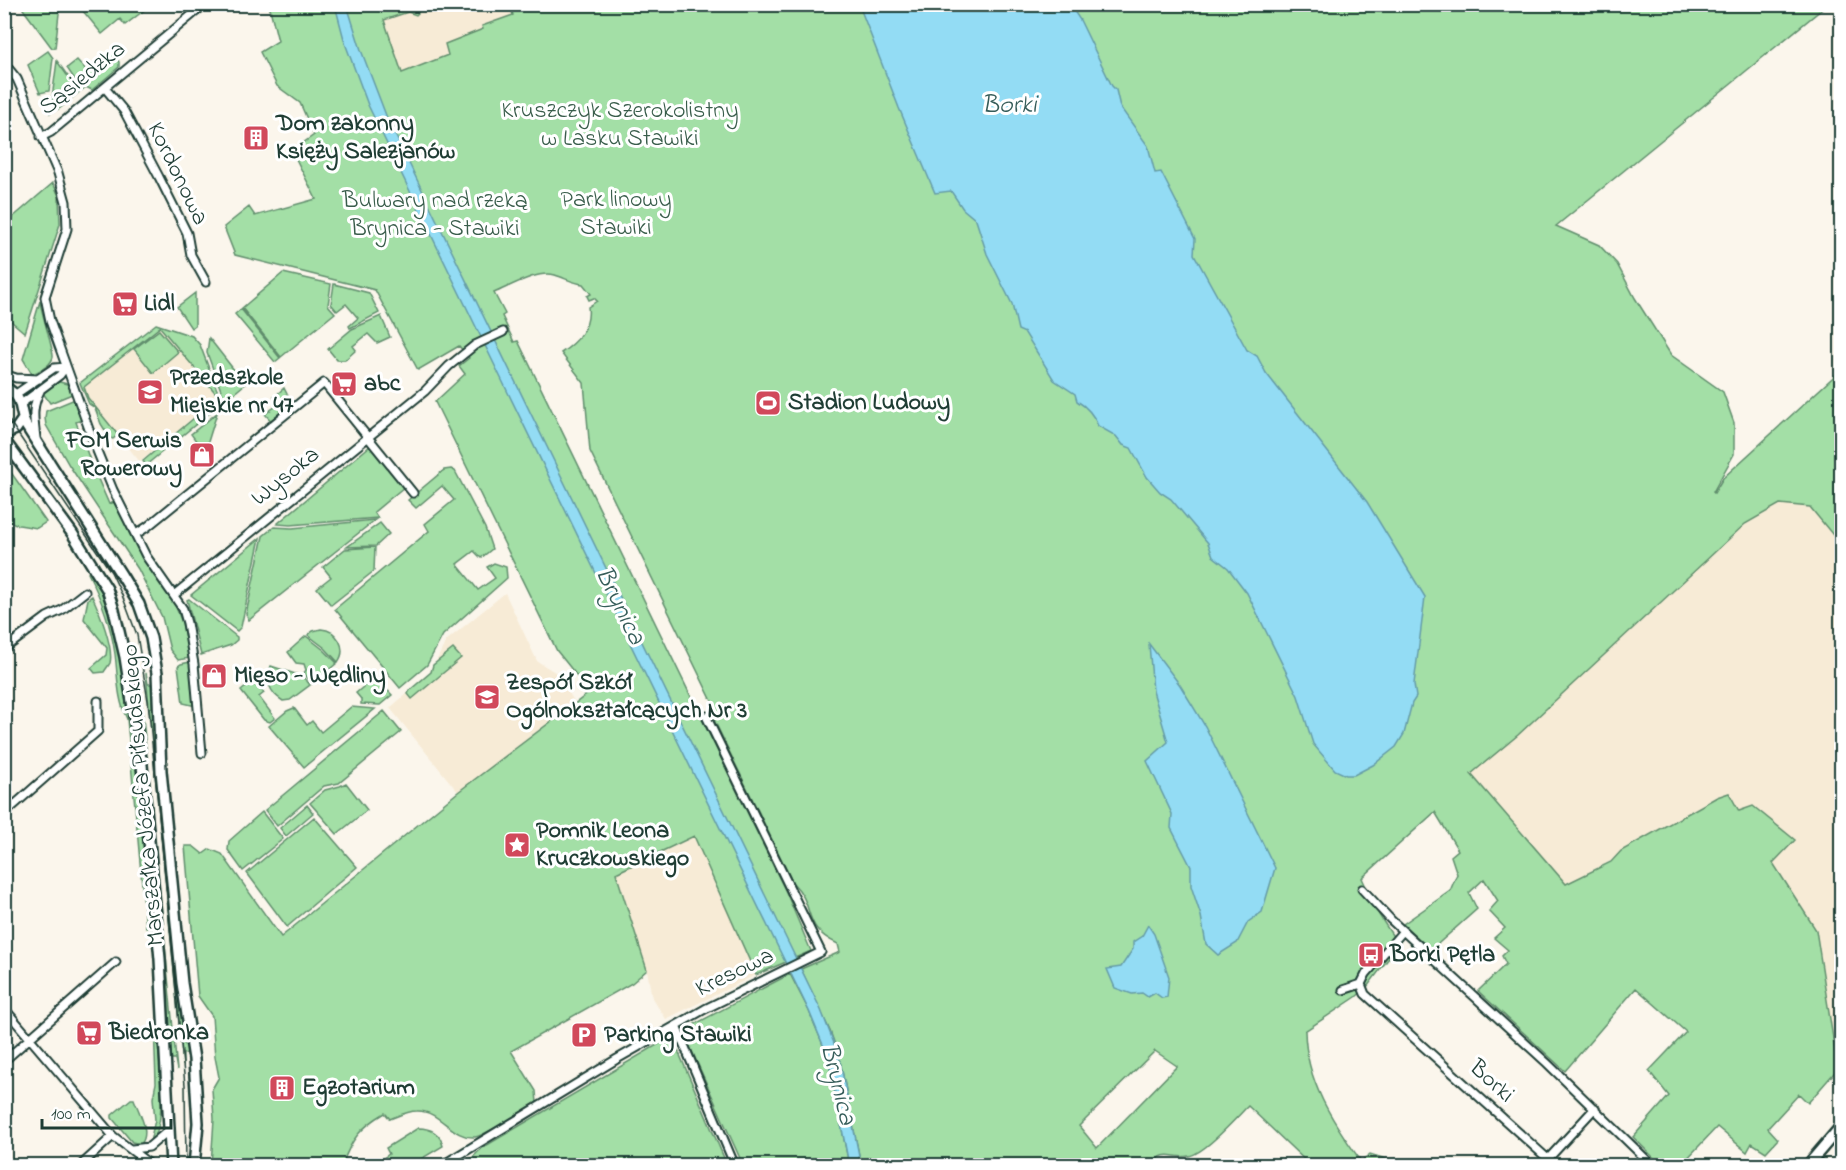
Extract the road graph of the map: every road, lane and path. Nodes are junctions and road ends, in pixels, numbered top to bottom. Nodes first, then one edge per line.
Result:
1 (205, 4) edge
2 (4, 63) edge
3 (105, 88) junction
4 (41, 137) junction
5 (206, 282) dead end
6 (503, 332) dead end
7 (66, 367) junction
8 (4, 374) edge
9 (39, 379) junction
10 (5, 388) edge
11 (42, 388) junction
12 (16, 394) junction
13 (21, 404) junction
14 (23, 419) junction
15 (4, 434) edge
16 (368, 436) junction
17 (4, 440) edge
18 (37, 444) junction
19 (4, 451) edge
20 (21, 460) junction
21 (413, 493) dead end
22 (136, 534) junction
23 (85, 592) dead end
24 (174, 595) junction
25 (4, 650) edge
26 (98, 701) dead end
27 (706, 716) dead end
28 (202, 753) dead end
29 (4, 814) edge
30 (1362, 890) dead end
31 (1402, 931) junction
32 (116, 962) dead end
33 (1361, 984) junction
34 (1343, 990) dead end
35 (4, 1008) edge
36 (676, 1026) junction
37 (31, 1038) junction
38 (4, 1061) edge
39 (1595, 1108) junction
40 (1842, 1125) edge
41 (170, 1130) junction
42 (113, 1136) junction
43 (132, 1149) junction
44 (80, 1166) edge
45 (152, 1166) edge
46 (171, 1166) edge
47 (194, 1166) edge
48 (441, 1166) edge
49 (735, 1166) edge
50 (1653, 1166) edge
51 (1807, 1166) edge

1 - 3 street, Sąsiedzka
2 - 4 street
3 - 4 street, Sąsiedzka
3 - 5 street, Kordonowa
4 - 7 street
6 - 16 street, Wysoka
7 - 9 street
7 - 11 street
7 - 22 street
8 - 9 street
9 - 12 street
10 - 12 main road
11 - 13 street
11 - 18 street
12 - 13 main road
13 - 14 main road
14 - 15 main road
14 - 18 main road, Marszałka Józefa Piłsudskiego
16 - 21 street
16 - 22 street
16 - 24 street, Wysoka
17 - 20 main road, Marszałka Józefa Piłsudskiego
18 - 47 main road, Marszałka Józefa Piłsudskiego
19 - 20 street
20 - 41 main road, Marszałka Józefa Piłsudskiego
22 - 24 street
23 - 25 street
24 - 28 street
26 - 29 street
27 - 36 street, Kresowa
30 - 31 street
31 - 33 street
31 - 39 street
32 - 37 street
33 - 34 street
33 - 39 street, Borki
35 - 37 street
36 - 48 street, Kresowa
36 - 49 street
37 - 38 street
37 - 42 street
39 - 50 street
40 - 51 main road
41 - 43 street
41 - 46 main road, Marszałka Józefa Piłsudskiego
42 - 43 street
42 - 44 street
43 - 45 street

